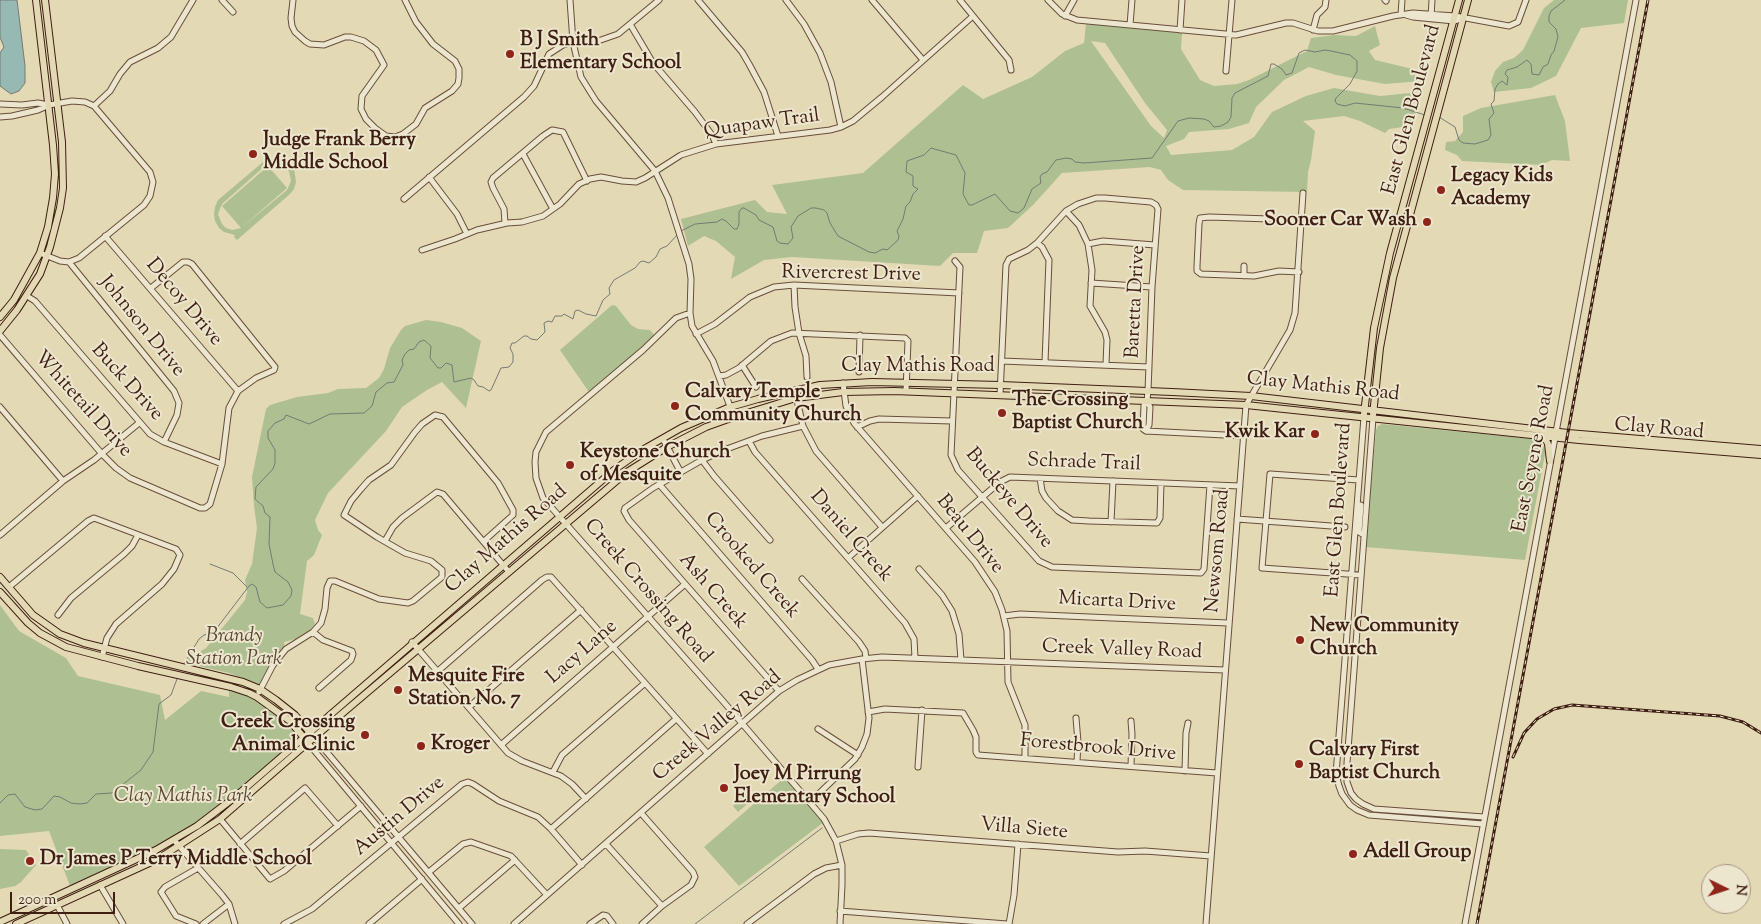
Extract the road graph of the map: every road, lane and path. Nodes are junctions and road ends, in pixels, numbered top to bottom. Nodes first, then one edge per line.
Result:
1 (36, 0) edge
2 (45, 0) edge
3 (193, 0) edge
4 (222, 0) edge
5 (293, 0) edge
6 (405, 0) edge
7 (570, 0) edge
8 (659, 0) edge
9 (698, 0) edge
10 (786, 0) edge
11 (872, 0) edge
12 (960, 0) edge
13 (1048, 0) edge
14 (1074, 0) edge
15 (1132, 0) edge
16 (1182, 0) edge
17 (1232, 0) edge
18 (1326, 0) edge
19 (1402, 0) edge
20 (1432, 0) edge
21 (1459, 0) edge
22 (1468, 0) edge
23 (1526, 0) edge
24 (1636, 0) edge
25 (233, 12) dead end
26 (1404, 15) junction
27 (973, 16) junction
28 (1066, 16) junction
29 (1431, 16) junction
30 (1454, 18) junction
31 (1464, 18) junction
32 (630, 24) junction
33 (1130, 25) junction
34 (1180, 30) junction
35 (1313, 30) junction
36 (1229, 34) junction
37 (573, 42) junction
38 (923, 60) junction
39 (1011, 70) dead end
40 (1226, 71) dead end
41 (58, 103) junction
42 (0, 104) edge
43 (49, 105) junction
44 (94, 106) junction
45 (0, 117) edge
46 (841, 127) junction
47 (778, 136) junction
48 (716, 144) junction
49 (523, 154) junction
50 (655, 171) junction
51 (429, 177) junction
52 (587, 181) junction
53 (1303, 193) dead end
54 (404, 199) dead end
55 (553, 209) junction
56 (1066, 211) junction
57 (1402, 211) junction
58 (1411, 214) junction
59 (1301, 220) junction
60 (505, 224) junction
61 (467, 234) junction
62 (105, 236) junction
63 (1038, 243) junction
64 (1088, 244) junction
65 (1155, 245) junction
66 (422, 250) dead end
67 (40, 253) junction
68 (47, 256) junction
69 (955, 261) dead end
70 (69, 262) junction
71 (1244, 266) dead end
72 (1299, 272) junction
73 (1244, 276) junction
74 (1092, 283) junction
75 (794, 285) junction
76 (1152, 287) junction
77 (151, 288) junction
78 (958, 293) junction
79 (27, 296) junction
80 (690, 313) junction
81 (0, 317) edge
82 (0, 333) edge
83 (799, 333) junction
84 (696, 334) junction
85 (860, 336) junction
86 (1002, 361) junction
87 (1045, 362) junction
88 (1106, 364) junction
89 (742, 365) junction
90 (1149, 367) junction
91 (859, 372) dead end
92 (719, 376) junction
93 (807, 378) dead end
94 (906, 382) junction
95 (843, 383) junction
96 (955, 384) junction
97 (1001, 385) junction
98 (756, 387) dead end
99 (1101, 389) junction
100 (794, 390) junction
101 (238, 391) junction
102 (906, 391) junction
103 (1148, 391) junction
104 (843, 392) junction
105 (954, 393) junction
106 (1000, 395) junction
107 (1251, 396) junction
108 (796, 398) junction
109 (1101, 399) junction
110 (1148, 401) junction
111 (1246, 405) junction
112 (0, 407) edge
113 (730, 407) junction
114 (1364, 410) junction
115 (1373, 410) junction
116 (734, 417) junction
117 (1364, 418) junction
118 (1373, 418) junction
119 (952, 421) junction
120 (139, 423) junction
121 (803, 426) junction
122 (857, 427) junction
123 (1555, 434) junction
124 (1538, 435) junction
125 (1244, 436) junction
126 (663, 439) junction
127 (749, 441) junction
128 (164, 442) junction
129 (667, 447) junction
130 (1758, 452) edge
131 (102, 454) junction
132 (702, 460) junction
133 (1550, 461) junction
134 (222, 464) junction
135 (680, 471) junction
136 (1040, 478) junction
137 (1359, 480) junction
138 (63, 481) junction
139 (1113, 481) junction
140 (1162, 483) junction
141 (659, 484) junction
142 (1210, 486) junction
143 (1240, 486) junction
144 (918, 496) junction
145 (982, 496) junction
146 (1357, 505) junction
147 (560, 516) junction
148 (1237, 519) junction
149 (1266, 521) junction
150 (567, 522) junction
151 (1111, 522) junction
152 (882, 526) junction
153 (1345, 527) dead end
154 (946, 528) junction
155 (0, 535) edge
156 (138, 535) junction
157 (1364, 535) junction
158 (770, 540) dead end
159 (385, 541) junction
160 (484, 541) junction
161 (848, 558) junction
162 (503, 565) junction
163 (919, 569) dead end
164 (509, 572) junction
165 (1352, 575) junction
166 (1361, 576) junction
167 (0, 577) edge
168 (802, 579) dead end
169 (685, 584) junction
170 (8, 587) junction
171 (0, 592) edge
172 (450, 610) junction
173 (580, 610) junction
174 (58, 615) dead end
175 (648, 616) junction
176 (1004, 616) junction
177 (456, 617) junction
178 (1228, 623) junction
179 (313, 632) junction
180 (412, 642) junction
181 (613, 647) junction
182 (103, 648) junction
183 (419, 650) junction
184 (102, 657) junction
185 (864, 658) junction
186 (915, 658) junction
187 (961, 660) junction
188 (1345, 660) junction
189 (1008, 661) junction
190 (1354, 661) junction
191 (438, 670) junction
192 (818, 670) junction
193 (1225, 670) junction
194 (377, 673) junction
195 (383, 680) junction
196 (645, 683) junction
197 (319, 688) dead end
198 (260, 689) junction
199 (779, 691) junction
200 (257, 697) junction
201 (349, 697) junction
202 (355, 704) junction
203 (469, 707) junction
204 (922, 710) junction
205 (868, 712) junction
206 (1076, 718) dead end
207 (676, 719) junction
208 (1130, 721) dead end
209 (1188, 723) dead end
210 (743, 724) junction
211 (818, 729) dead end
212 (312, 734) junction
213 (303, 737) junction
214 (308, 743) junction
215 (501, 745) junction
216 (708, 754) junction
217 (858, 755) junction
218 (1026, 758) junction
219 (1077, 762) junction
220 (1337, 762) junction
221 (1347, 763) junction
222 (1131, 766) junction
223 (918, 767) dead end
224 (1185, 771) junction
225 (553, 772) junction
226 (1217, 773) junction
227 (359, 790) junction
228 (353, 796) junction
229 (586, 799) junction
230 (1356, 799) junction
231 (810, 802) junction
232 (1350, 805) junction
233 (361, 806) junction
234 (1408, 812) junction
235 (641, 813) junction
236 (1484, 816) junction
237 (1408, 818) junction
238 (220, 819) junction
239 (1483, 824) junction
240 (338, 826) junction
241 (551, 829) junction
242 (399, 837) junction
243 (174, 840) junction
244 (836, 841) junction
245 (392, 843) junction
246 (240, 844) junction
247 (606, 844) junction
248 (1018, 844) junction
249 (180, 846) junction
250 (1211, 856) junction
251 (516, 860) junction
252 (582, 865) junction
253 (842, 865) junction
254 (198, 868) junction
255 (429, 872) junction
256 (422, 879) junction
257 (100, 885) junction
258 (547, 895) junction
259 (229, 904) junction
260 (57, 906) junction
261 (662, 906) junction
262 (458, 908) junction
263 (840, 911) junction
264 (900, 916) junction
265 (0, 922) edge
266 (956, 922) edge
267 (16, 924) edge
268 (66, 924) edge
269 (123, 924) edge
270 (196, 924) edge
271 (203, 924) edge
272 (234, 924) edge
273 (284, 924) edge
274 (369, 924) edge
275 (459, 924) edge
276 (472, 924) edge
277 (514, 924) edge
278 (590, 924) edge
279 (613, 924) edge
280 (642, 924) edge
281 (747, 924) edge
282 (840, 924) edge
283 (900, 924) edge
284 (1008, 924) edge
285 (1206, 924) edge
286 (1464, 924) edge

1 - 43 main road
2 - 41 main road
3 - 44 street
4 - 25 street
5 - 6 street
7 - 37 street
8 - 32 street
9 - 47 street
10 - 46 street
11 - 38 street
12 - 27 street
13 - 28 street
14 - 28 street
15 - 33 street
16 - 34 street
17 - 36 street
18 - 35 street
19 - 26 street
20 - 29 street
21 - 30 main road, East Glen Boulevard
22 - 31 main road, East Glen Boulevard
23 - 31 street
24 - 123 street, East Scyene Road
26 - 29 street
26 - 35 street
27 - 38 street, Quapaw Trail
27 - 39 street
28 - 33 street
29 - 30 street
30 - 31 street
30 - 57 main road, East Glen Boulevard
31 - 58 main road, East Glen Boulevard
32 - 37 street
32 - 48 street
33 - 34 street
34 - 36 street
35 - 36 street
36 - 40 street
37 - 50 street
37 - 51 street
38 - 46 street, Quapaw Trail
41 - 43 street
41 - 44 street
41 - 68 main road
42 - 43 street
43 - 45 street
43 - 67 main road
44 - 62 street
46 - 47 street, Quapaw Trail
47 - 48 street, Quapaw Trail
48 - 50 street, Quapaw Trail
49 - 52 street
49 - 55 street
49 - 60 street
50 - 52 street, Quapaw Trail
50 - 80 street
51 - 54 street
51 - 61 street
52 - 55 street
53 - 59 street, Newsom Road
55 - 60 street
56 - 63 street
56 - 64 street
56 - 65 street, Baretta Drive
57 - 58 main road
57 - 114 main road, East Glen Boulevard
58 - 115 main road, East Glen Boulevard
59 - 72 street, Newsom Road
59 - 73 street
60 - 61 street
61 - 66 street
62 - 70 street
62 - 77 street, Decoy Drive
63 - 86 street
63 - 87 street
64 - 65 street
64 - 74 street
65 - 76 street, Baretta Drive
67 - 68 street
67 - 81 main road
68 - 70 street
68 - 79 main road
69 - 78 street, Buckeye Drive
70 - 128 street, Johnson Drive
71 - 73 street
72 - 73 street
72 - 107 street, Newsom Road
74 - 76 street
74 - 88 street
75 - 78 street, Rivercrest Drive
75 - 83 street
75 - 84 street, Rivercrest Drive
76 - 90 street, Baretta Drive
77 - 101 street, Decoy Drive
77 - 101 street
78 - 96 street, Buckeye Drive
79 - 82 main road
79 - 120 street, Buck Drive
80 - 84 street
80 - 147 street, Creek Crossing Road
82 - 131 street, Whitetail Drive
83 - 85 street
83 - 89 street
83 - 93 street
84 - 92 street
85 - 91 street
85 - 94 street
86 - 87 street
86 - 97 street
87 - 88 street
88 - 90 street
89 - 92 street
89 - 98 street
90 - 103 street, Baretta Drive
92 - 113 street
94 - 95 main road, Clay Mathis Road
94 - 96 main road, Clay Mathis Road
94 - 102 street
95 - 100 main road, Clay Mathis Road
95 - 104 street, Beau Drive
96 - 97 main road, Clay Mathis Road
96 - 105 street, Buckeye Drive
97 - 99 main road, Clay Mathis Road
97 - 106 street
99 - 103 main road, Clay Mathis Road
99 - 109 main road
100 - 108 street
100 - 113 main road, Clay Mathis Road
101 - 134 street
102 - 104 main road, Clay Mathis Road
102 - 105 main road, Clay Mathis Road
103 - 107 main road, Clay Mathis Road
103 - 110 street, Baretta Drive
104 - 108 main road, Clay Mathis Road
104 - 122 street, Beau Drive
105 - 106 main road, Clay Mathis Road
105 - 119 street, Buckeye Drive
106 - 109 main road, Clay Mathis Road
107 - 111 street, Newsom Road
107 - 114 main road, Clay Mathis Road
108 - 116 main road, Clay Mathis Road
108 - 121 street
109 - 110 main road, Clay Mathis Road
110 - 111 main road, Clay Mathis Road
110 - 125 street, Baretta Drive
111 - 117 main road, Clay Mathis Road
111 - 125 street, Newsom Road
112 - 138 street
113 - 116 street
113 - 126 main road, Clay Mathis Road
114 - 115 main road, Clay Mathis Road
114 - 117 main road, East Glen Boulevard
115 - 118 main road, East Glen Boulevard
115 - 123 main road, Clay Mathis Road
116 - 129 main road, Clay Mathis Road
117 - 118 main road, Clay Mathis Road
117 - 137 street, East Glen Boulevard
118 - 124 main road, Clay Mathis Road
118 - 157 street, East Glen Boulevard
119 - 122 street
119 - 145 street, Buckeye Drive
120 - 128 street, Buck Drive
120 - 131 street
121 - 127 street
121 - 152 street
122 - 144 street, Beau Drive
123 - 124 main road, Clay Mathis Road
123 - 130 main road, Clay Road
123 - 133 street, East Scyene Road
124 - 133 main road
125 - 143 street, Newsom Road
126 - 129 street
126 - 147 main road, Clay Mathis Road
127 - 132 street
127 - 161 street, Daniel Creek
128 - 134 street, Buck Drive
129 - 135 street
129 - 150 main road, Clay Mathis Road
131 - 134 street, Whitetail Drive
131 - 138 street
132 - 135 street
132 - 158 street
133 - 236 street, East Scyene Road
135 - 141 street
136 - 139 street, Schrade Trail
136 - 145 street, Schrade Trail
136 - 151 street
137 - 146 street, East Glen Boulevard
137 - 149 street
138 - 155 street
139 - 140 street, Schrade Trail
139 - 151 street
140 - 142 street, Schrade Trail
140 - 151 street
141 - 169 street, Ash Creek
141 - 192 street, Crooked Creek
142 - 143 street, Schrade Trail
142 - 145 street, Buckeye Drive
143 - 148 street, Newsom Road
144 - 152 street
144 - 154 street, Beau Drive
145 - 154 street, Schrade Trail
146 - 157 street
146 - 165 street, East Glen Boulevard
147 - 150 street, Creek Crossing Road
147 - 162 main road, Clay Mathis Road
148 - 149 street
148 - 178 street, Newsom Road
149 - 153 street
149 - 165 street
150 - 164 main road, Clay Mathis Road
150 - 175 street, Creek Crossing Road
152 - 161 street
154 - 176 street, Beau Drive
156 - 170 street
156 - 174 street
156 - 182 street
157 - 166 street, East Glen Boulevard
159 - 160 street
159 - 160 street
159 - 179 street
160 - 162 street
161 - 186 street, Daniel Creek
162 - 164 street
162 - 172 main road, Clay Mathis Road
163 - 187 street
164 - 177 main road, Clay Mathis Road
165 - 166 street
165 - 188 street, East Glen Boulevard
166 - 190 street, East Glen Boulevard
167 - 170 main road
168 - 185 street
169 - 175 street, Lacy Lane
169 - 199 street, Ash Creek
170 - 182 main road
171 - 184 main road
172 - 177 main road
172 - 180 main road, Clay Mathis Road
173 - 181 street
173 - 191 street
173 - 203 street
175 - 181 street, Lacy Lane
175 - 210 street, Creek Crossing Road
176 - 178 street, Micarta Drive
176 - 189 street, Beau Drive
177 - 183 main road, Clay Mathis Road
178 - 193 street, Newsom Road
179 - 197 street
179 - 198 street
180 - 183 street
180 - 194 main road, Clay Mathis Road
181 - 196 street
181 - 215 street, Lacy Lane
182 - 184 street
182 - 198 main road
183 - 191 street
183 - 195 main road, Clay Mathis Road
184 - 200 main road
185 - 186 street, Creek Valley Road
185 - 192 street, Creek Valley Road
185 - 205 street
186 - 187 street, Creek Valley Road
187 - 189 street, Creek Valley Road
188 - 190 street
188 - 220 street, East Glen Boulevard
189 - 193 street, Creek Valley Road
189 - 218 street, Beau Drive
190 - 221 street, East Glen Boulevard
191 - 203 street
192 - 199 street, Creek Valley Road
193 - 226 street, Newsom Road
194 - 195 main road
194 - 201 main road, Clay Mathis Road
195 - 202 main road, Clay Mathis Road
196 - 207 street
196 - 225 street
198 - 200 street
198 - 212 main road
199 - 210 street, Creek Valley Road
200 - 213 main road
201 - 202 main road
201 - 212 main road, Clay Mathis Road
202 - 212 main road, Clay Mathis Road
203 - 215 street
204 - 205 street
204 - 218 street, Forestbrook Drive
204 - 223 street
205 - 217 street
206 - 219 street
207 - 216 street
207 - 229 street
208 - 222 street
209 - 224 street
210 - 216 street, Creek Valley Road
210 - 231 street, Creek Crossing Road
211 - 217 street
212 - 213 main road, Clay Mathis Road
212 - 214 main road, Clay Mathis Road
212 - 227 street
213 - 214 main road
213 - 243 main road, Clay Mathis Road
214 - 228 street
214 - 238 main road, Clay Mathis Road
215 - 225 street
216 - 235 street, Creek Valley Road
217 - 231 street
218 - 219 street, Forestbrook Drive
219 - 222 street, Forestbrook Drive
220 - 221 street
220 - 232 street, East Glen Boulevard
221 - 230 street, East Glen Boulevard
222 - 224 street, Forestbrook Drive
224 - 226 street, Forestbrook Drive
225 - 229 street
226 - 250 street, Newsom Road
227 - 228 street
227 - 242 street
228 - 233 street
229 - 241 street
230 - 232 street
230 - 234 street
231 - 244 street, Creek Crossing Road
232 - 237 street
233 - 240 street
233 - 245 street
234 - 236 street
234 - 237 street
235 - 247 street, Creek Valley Road
235 - 261 street
236 - 239 street, East Scyene Road
237 - 239 street
238 - 246 street
238 - 249 main road, Clay Mathis Road
239 - 286 street, East Scyene Road
240 - 246 street
240 - 246 street
241 - 242 street, Austin Drive
241 - 252 street, Austin Drive
242 - 245 street, Austin Drive
242 - 255 street
243 - 249 street
243 - 265 main road, Clay Mathis Road
244 - 248 street, Villa Siete
244 - 253 street, Creek Crossing Road
245 - 256 street
245 - 273 street, Austin Drive
247 - 252 street, Creek Valley Road
247 - 261 street
248 - 250 street, Villa Siete
248 - 284 street
249 - 254 street
249 - 257 main road, Clay Mathis Road
250 - 285 street, Newsom Road
251 - 255 street
251 - 258 street
251 - 262 street
252 - 258 street, Creek Valley Road
253 - 263 street, Creek Crossing Road
253 - 281 street
254 - 259 street
254 - 270 street
255 - 262 street
256 - 274 street
256 - 275 street
257 - 260 main road, Clay Mathis Road
257 - 269 street
258 - 277 street, Creek Valley Road
259 - 271 street
259 - 272 street
260 - 267 main road, Clay Mathis Road
260 - 268 street
261 - 280 street
262 - 276 street
263 - 264 street
263 - 282 street, Creek Crossing Road
264 - 266 street
264 - 283 street
266 - 284 street
278 - 279 street

